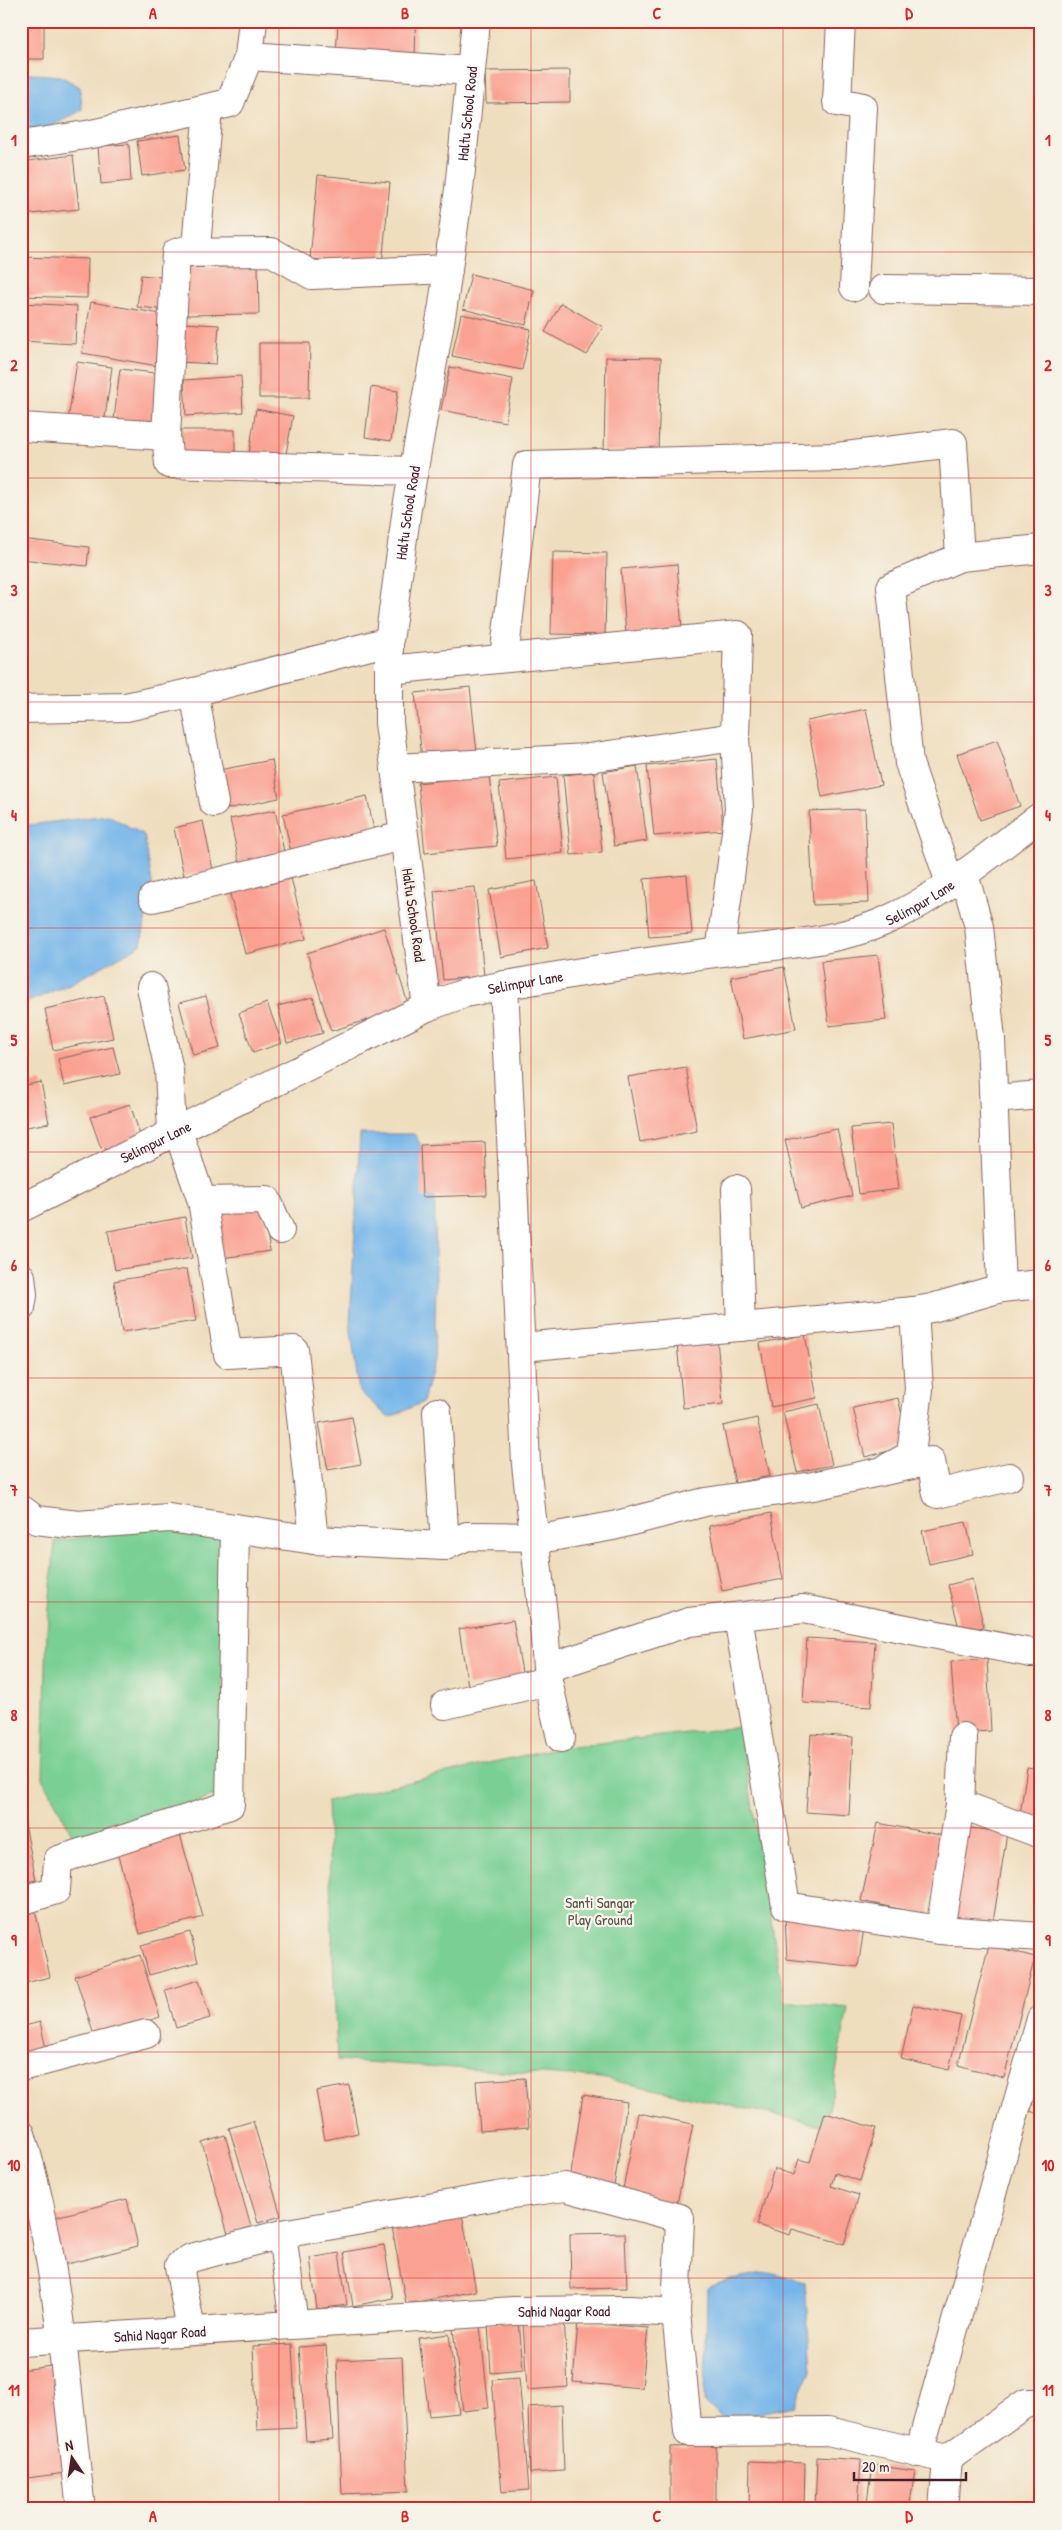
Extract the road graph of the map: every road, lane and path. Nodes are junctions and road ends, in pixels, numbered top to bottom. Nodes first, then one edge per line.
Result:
1 (253, 21) edge
2 (476, 21) edge
3 (841, 21) edge
4 (249, 56) junction
5 (471, 71) junction
6 (208, 108) junction
7 (21, 144) edge
8 (176, 253) junction
9 (448, 270) junction
10 (854, 287) dead end
11 (884, 289) dead end
12 (1041, 291) edge
13 (21, 426) edge
14 (166, 436) junction
15 (414, 471) junction
16 (1041, 549) edge
17 (960, 557) junction
18 (389, 641) junction
19 (504, 658) junction
20 (389, 670) junction
21 (194, 692) junction
22 (21, 709) edge
23 (735, 736) junction
24 (395, 768) junction
25 (214, 803) dead end
26 (1041, 816) edge
27 (403, 836) junction
28 (957, 878) junction
29 (153, 898) dead end
30 (720, 952) junction
31 (504, 986) junction
32 (151, 987) dead end
33 (427, 1006) junction
34 (1041, 1095) edge
35 (994, 1099) junction
36 (175, 1131) junction
37 (736, 1189) dead end
38 (202, 1201) junction
39 (21, 1208) edge
40 (280, 1230) dead end
41 (21, 1277) edge
42 (1041, 1284) edge
43 (1001, 1288) junction
44 (21, 1307) edge
45 (914, 1311) junction
46 (741, 1327) junction
47 (522, 1346) junction
48 (437, 1412) dead end
49 (879, 1472) junction
50 (1009, 1478) dead end
51 (21, 1509) edge
52 (235, 1528) junction
53 (533, 1537) junction
54 (314, 1540) junction
55 (445, 1546) junction
56 (738, 1616) junction
57 (1041, 1652) edge
58 (548, 1674) junction
59 (445, 1705) dead end
60 (963, 1737) dead end
61 (561, 1738) dead end
62 (960, 1804) junction
63 (1041, 1834) edge
64 (21, 1901) edge
65 (940, 1930) junction
66 (1041, 1937) edge
67 (1041, 2019) edge
68 (146, 2034) dead end
69 (21, 2067) edge
70 (21, 2134) edge
71 (282, 2234) junction
72 (676, 2313) junction
73 (294, 2324) junction
74 (191, 2330) junction
75 (61, 2339) junction
76 (21, 2342) edge
77 (1041, 2403) edge
78 (919, 2453) junction
79 (947, 2459) junction
80 (81, 2509) edge
81 (943, 2509) edge

1 - 4 street
2 - 5 street, Haltu School Road
3 - 10 street
4 - 5 street
4 - 6 street
5 - 9 street, Haltu School Road
6 - 7 street
6 - 8 street
8 - 9 street
8 - 14 street
9 - 15 street, Haltu School Road
11 - 12 street
13 - 14 street
14 - 15 street
15 - 18 street, Haltu School Road
16 - 17 street
17 - 19 street
17 - 28 street
18 - 20 street, Haltu School Road
18 - 21 street
19 - 20 street
19 - 23 street
20 - 24 street, Haltu School Road
21 - 22 street
21 - 25 street
23 - 24 street
23 - 30 street
24 - 27 street, Haltu School Road
26 - 28 street, Selimpur Lane
27 - 29 street
27 - 33 street, Haltu School Road
28 - 30 street, Selimpur Lane
28 - 35 street
30 - 31 street, Selimpur Lane
31 - 33 street, Selimpur Lane
31 - 47 street
32 - 36 street
33 - 36 street, Selimpur Lane
34 - 35 street
35 - 43 street
36 - 38 street
36 - 39 street, Selimpur Lane
37 - 46 street
38 - 40 street
38 - 54 street
41 - 44 street
42 - 43 street
43 - 45 street
45 - 46 street
45 - 49 street
46 - 47 street
47 - 53 street
48 - 55 street
49 - 50 street
49 - 53 street
51 - 52 street
52 - 54 street
52 - 64 street
53 - 55 street
53 - 58 street
54 - 55 street
56 - 57 street
56 - 58 street
56 - 65 street
58 - 59 street
58 - 61 street
60 - 62 street
62 - 63 street
62 - 65 street
65 - 66 street
67 - 78 street
68 - 69 street
70 - 75 street
71 - 72 street
71 - 73 street
71 - 74 street
72 - 73 street, Sahid Nagar Road
72 - 78 street
73 - 74 street, Sahid Nagar Road
74 - 75 street, Sahid Nagar Road
75 - 76 street, Sahid Nagar Road
75 - 80 street
77 - 79 street
78 - 79 street
79 - 81 street

